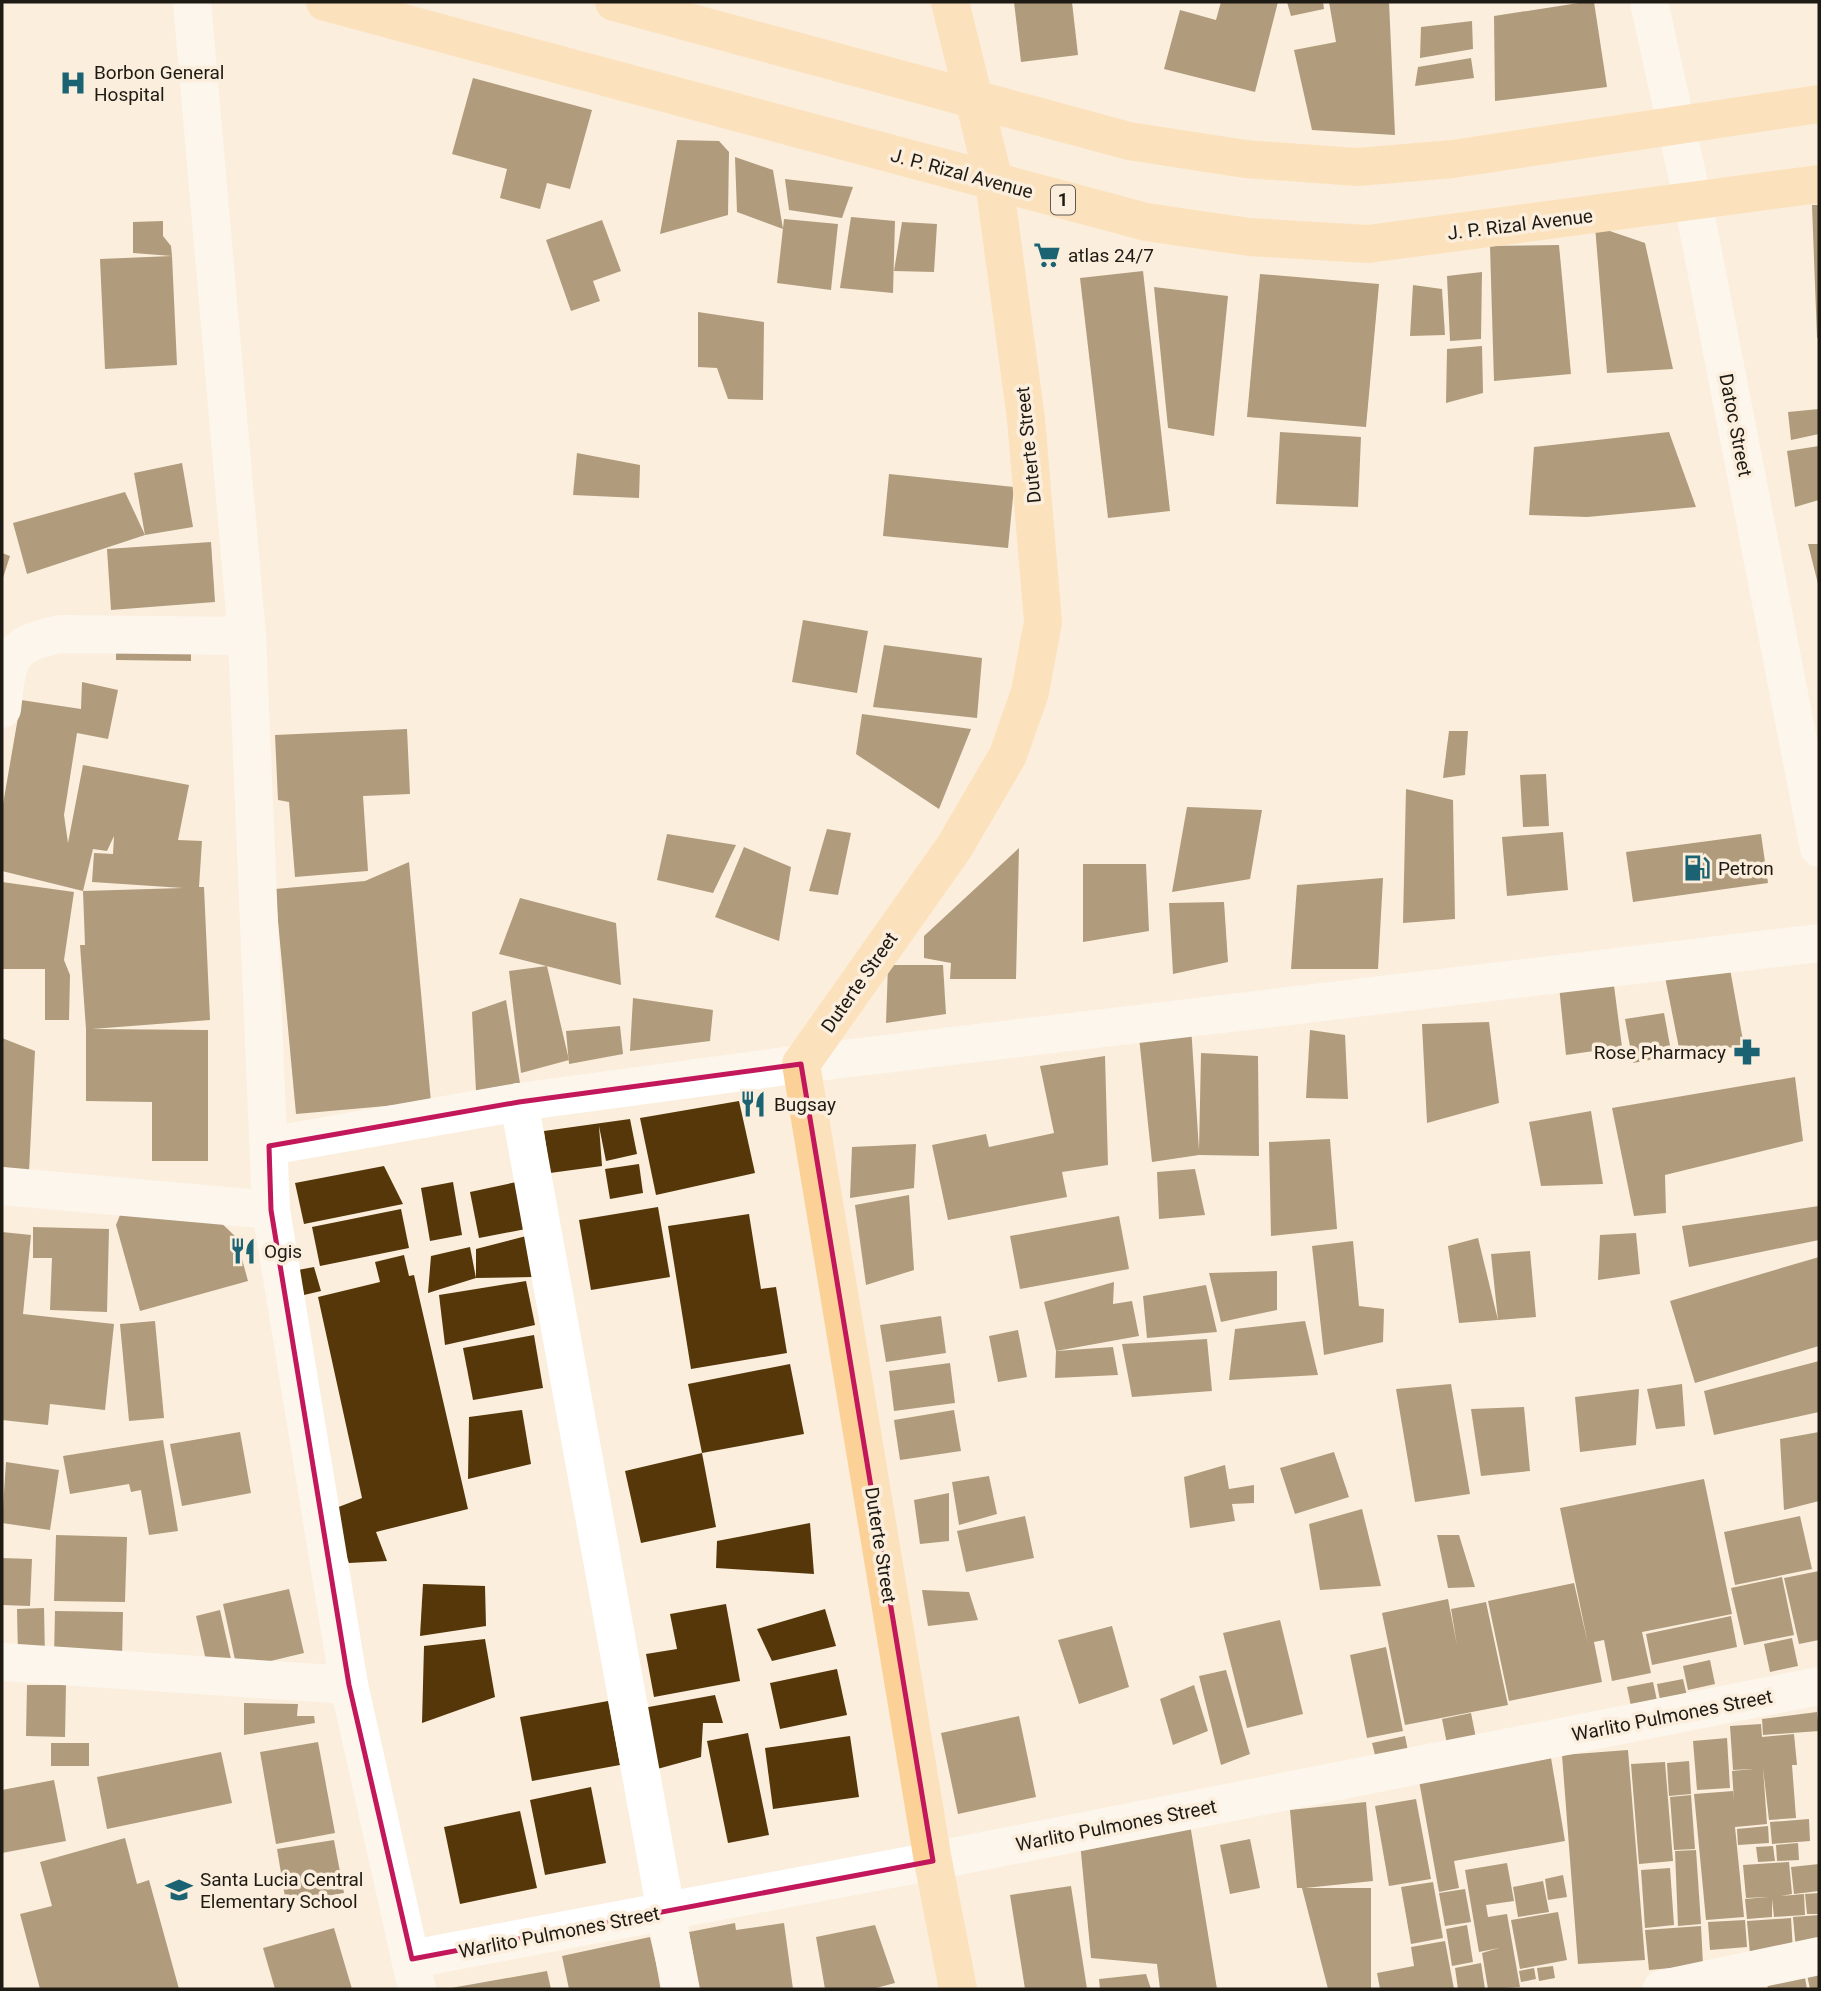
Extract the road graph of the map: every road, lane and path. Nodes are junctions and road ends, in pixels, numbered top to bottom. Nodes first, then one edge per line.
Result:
1 (192, 2) edge
2 (326, 2) edge
3 (614, 2) edge
4 (950, 2) edge
5 (1649, 2) edge
6 (972, 98) junction
7 (1819, 104) edge
8 (1675, 126) junction
9 (994, 181) junction
10 (1819, 184) edge
11 (1693, 202) junction
12 (247, 636) junction
13 (2, 709) edge
14 (1819, 848) edge
15 (1819, 943) edge
16 (801, 1064) junction
17 (519, 1102) junction
18 (269, 1146) junction
19 (2, 1186) edge
20 (271, 1210) junction
21 (2, 1662) edge
22 (349, 1685) junction
23 (1819, 1686) edge
24 (933, 1861) junction
25 (665, 1912) junction
26 (1819, 1956) edge
27 (414, 1974) edge
28 (680, 1989) edge
29 (958, 1989) edge
30 (1662, 1989) edge

1 - 12 street
2 - 9 main road, J. P. Rizal Avenue / 1
3 - 6 main road
4 - 6 main road, Duterte Street
5 - 8 street, Datoc Street
6 - 8 main road
6 - 9 main road, Duterte Street
7 - 8 main road
8 - 11 street, Datoc Street
9 - 11 main road, J. P. Rizal Avenue / 1
9 - 16 main road, Duterte Street
10 - 11 main road, J. P. Rizal Avenue / 1
11 - 14 street, Datoc Street
12 - 13 street
12 - 18 street
15 - 16 street
16 - 17 street
16 - 24 main road, Duterte Street
17 - 18 street
17 - 25 street
18 - 20 street
19 - 20 street
20 - 22 street
21 - 22 street
22 - 27 street
23 - 24 street, Warlito Pulmones Street
24 - 25 street, Warlito Pulmones Street
24 - 29 main road, Duterte Street
25 - 27 street, Warlito Pulmones Street
25 - 28 street
26 - 30 street

